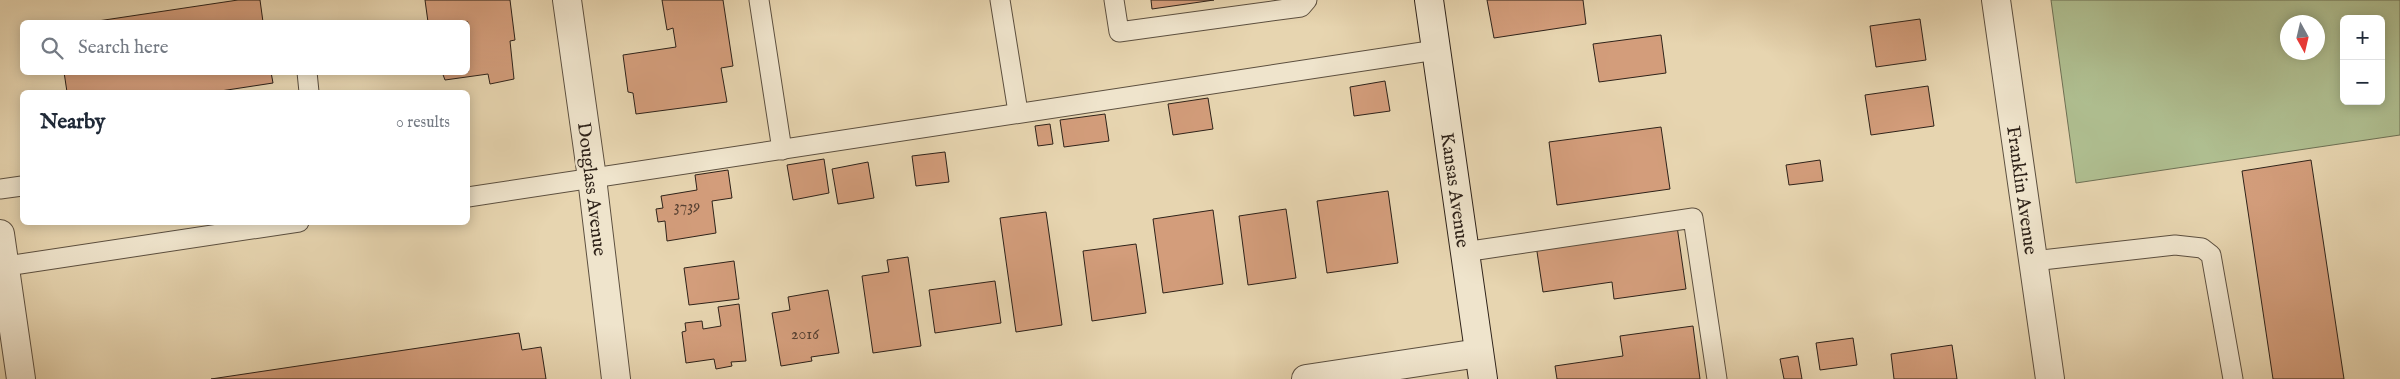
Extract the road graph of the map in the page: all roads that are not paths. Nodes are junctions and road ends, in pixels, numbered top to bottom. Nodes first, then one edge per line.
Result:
1 (567, 0) edge
2 (759, 0) edge
3 (1000, 0) edge
4 (1114, 0) edge
5 (1307, 0) edge
6 (1429, 0) edge
7 (1996, 0) edge
8 (1436, 50) junction
9 (306, 75) edge
10 (309, 90) edge
11 (1018, 112) junction
12 (782, 150) junction
13 (592, 178) junction
14 (20, 186) edge
15 (0, 189) edge
16 (470, 197) edge
17 (279, 225) edge
18 (0, 234) edge
19 (1464, 252) junction
20 (2033, 261) junction
21 (2, 267) edge
22 (1481, 366) edge
23 (21, 379) edge
24 (616, 379) edge
25 (1306, 379) edge
26 (1717, 379) edge
27 (2050, 379) edge
28 (2233, 379) edge

1 - 13 street, Douglass Avenue
2 - 12 lane
3 - 11 lane
4 - 5 lane
6 - 8 street, Kansas Avenue
7 - 20 street, Franklin Avenue
8 - 11 lane
8 - 19 street, Kansas Avenue
9 - 10 lane
11 - 12 lane
12 - 13 lane
13 - 16 lane
13 - 24 street, Douglass Avenue
14 - 15 lane
17 - 21 lane
18 - 21 street
19 - 22 street, Kansas Avenue
19 - 26 lane
20 - 27 street, Franklin Avenue
20 - 28 lane
21 - 23 street
22 - 25 street

